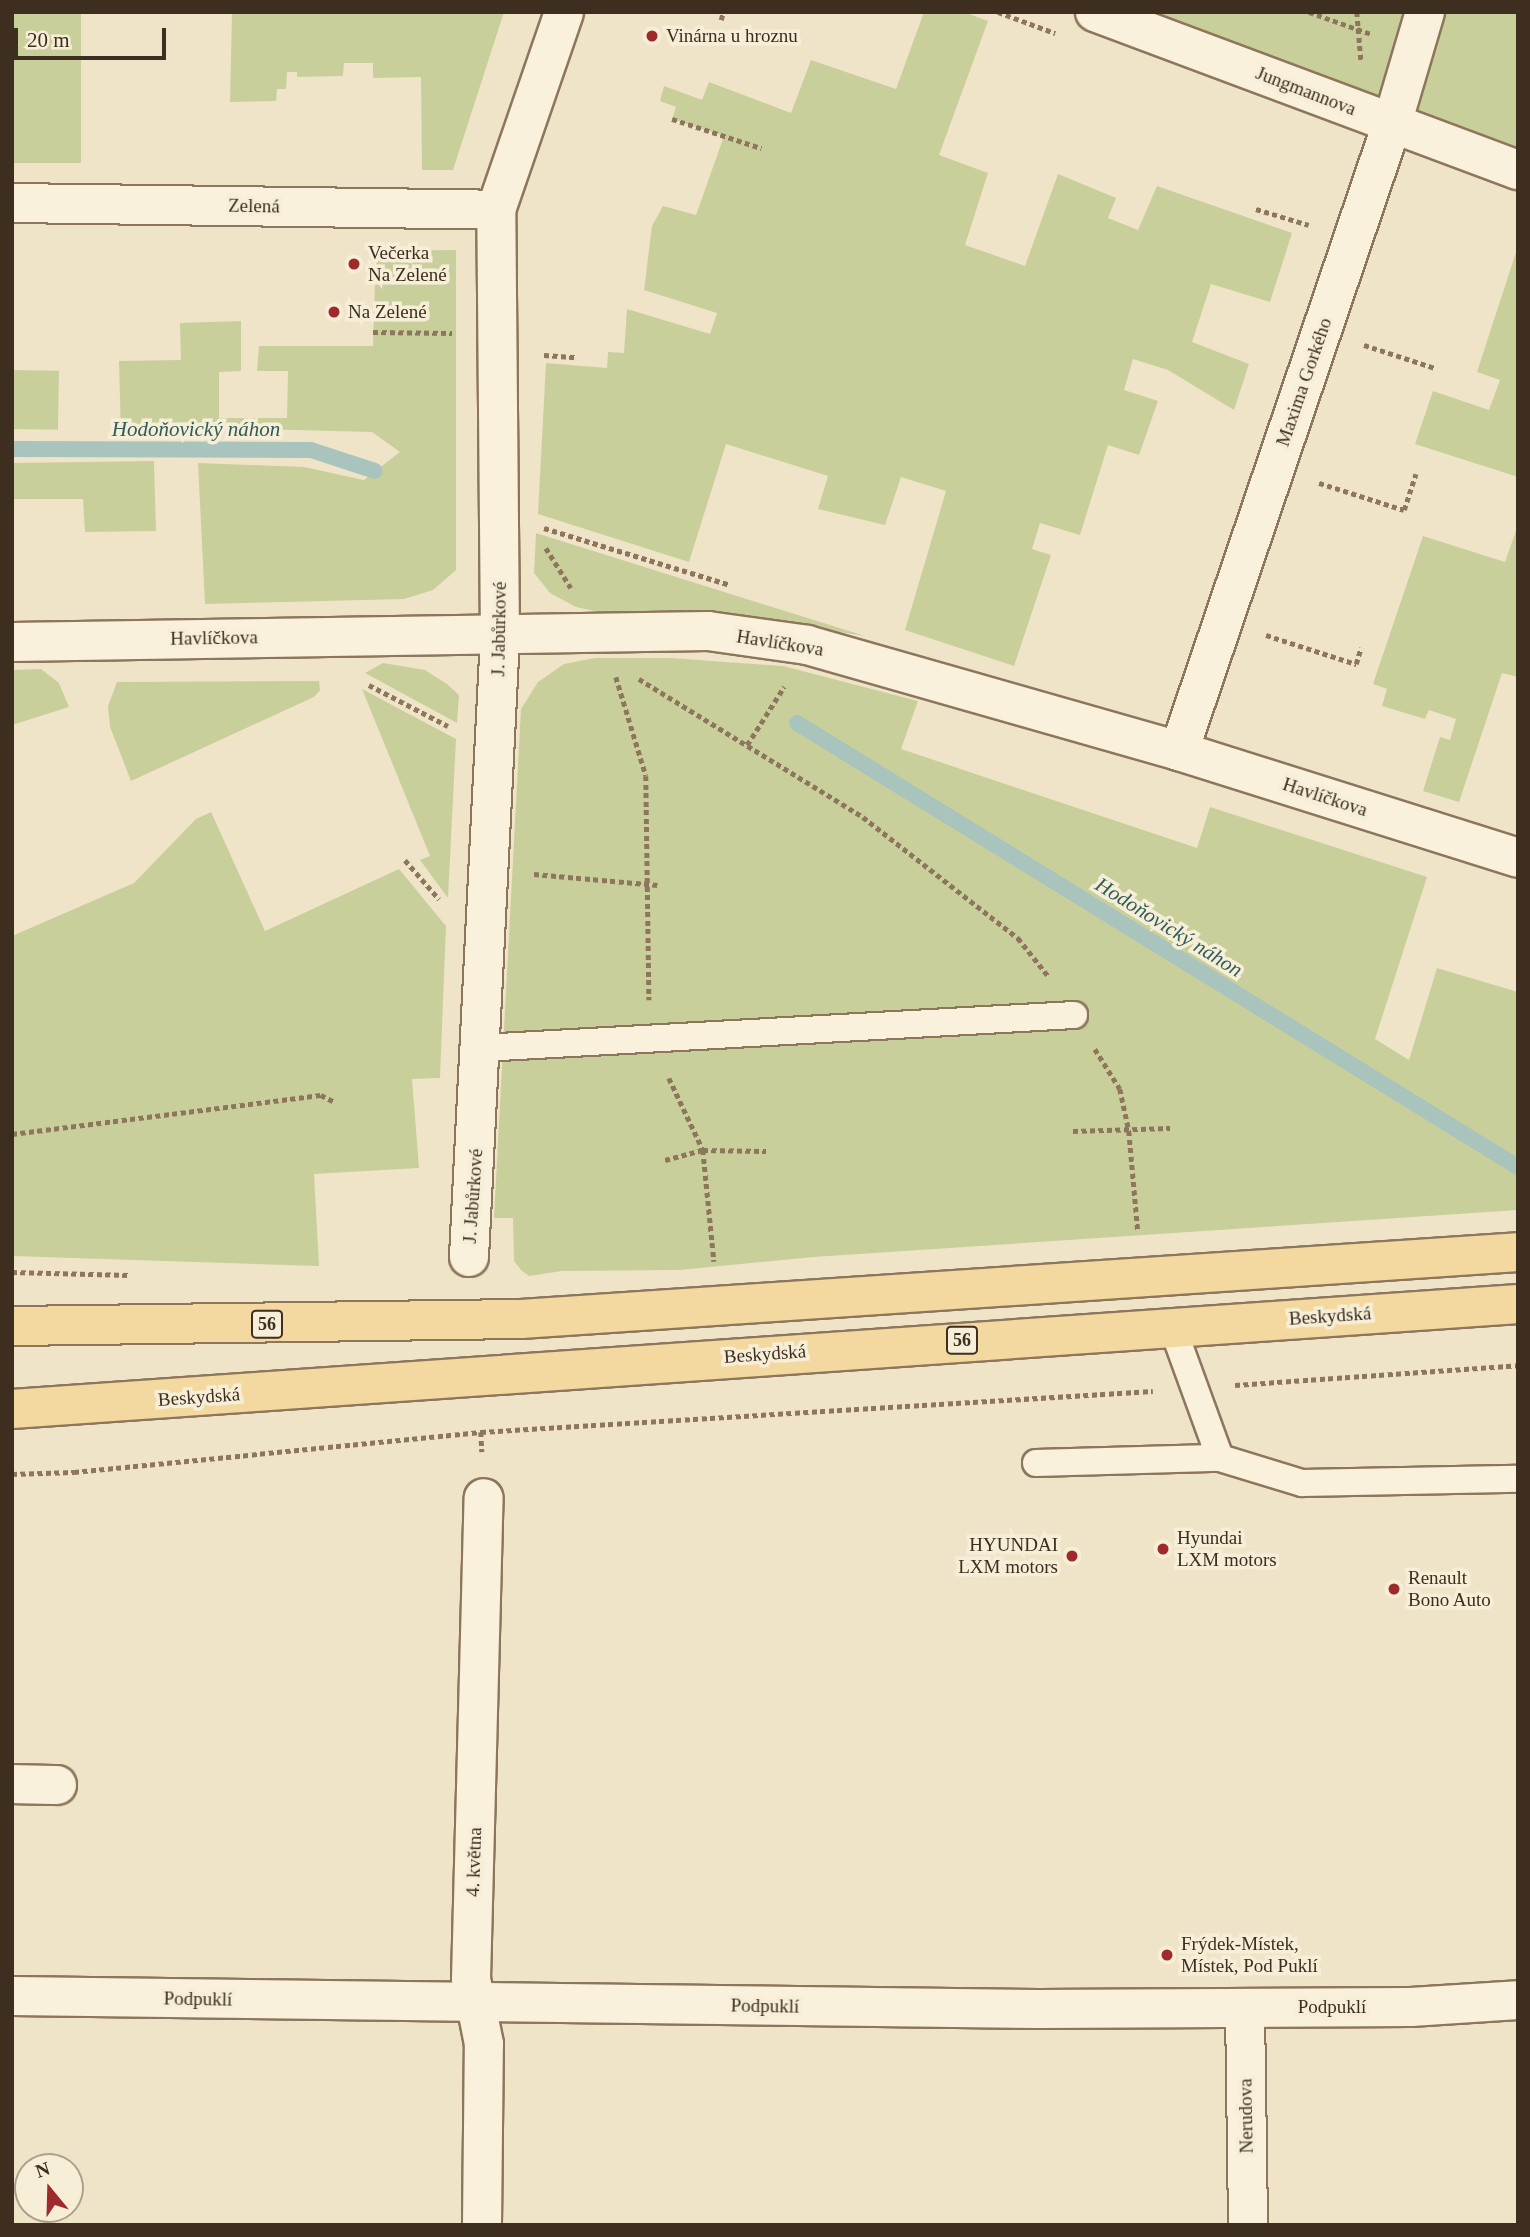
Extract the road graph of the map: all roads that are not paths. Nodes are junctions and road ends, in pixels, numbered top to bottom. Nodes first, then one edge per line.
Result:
1 (564, 12) edge
2 (1095, 12) edge
3 (1425, 12) edge
4 (1392, 124) junction
5 (1518, 170) edge
6 (12, 203) edge
7 (496, 210) junction
8 (500, 637) junction
9 (12, 642) edge
10 (1179, 751) junction
11 (1518, 858) edge
12 (1074, 1015) road end
13 (482, 1048) junction
14 (1518, 1252) edge
15 (469, 1257) dead end
16 (1518, 1304) edge
17 (12, 1326) edge
18 (1171, 1326) junction
19 (12, 1409) edge
20 (1220, 1458) junction
21 (1037, 1463) dead end
22 (1518, 1479) edge
23 (484, 1498) dead end
24 (12, 1784) edge
25 (57, 1785) dead end
26 (12, 1996) edge
27 (1518, 2000) edge
28 (476, 2004) junction
29 (1245, 2008) junction
30 (482, 2225) edge
31 (1248, 2225) edge

1 - 7 street, J. Jabůrkové
2 - 4 street, Jungmannova
3 - 4 street, Maxima Gorkého
4 - 5 street, Jungmannova
4 - 10 street, Maxima Gorkého
6 - 7 street, Zelená
7 - 8 street, J. Jabůrkové
8 - 9 street, Havlíčkova
8 - 10 street, Havlíčkova
8 - 13 street, J. Jabůrkové
10 - 11 street, Havlíčkova
12 - 13 lane
13 - 15 street, J. Jabůrkové
14 - 17 main road, 56
16 - 18 main road, Beskydská / 56
18 - 19 main road, Beskydská / 56
18 - 20 lane
20 - 21 lane
20 - 22 lane
23 - 28 street, 4. května
24 - 25 street
26 - 28 street, Podpuklí
27 - 29 street, Podpuklí
28 - 29 street, Podpuklí
28 - 30 street, 4. května
29 - 31 street, Nerudova

